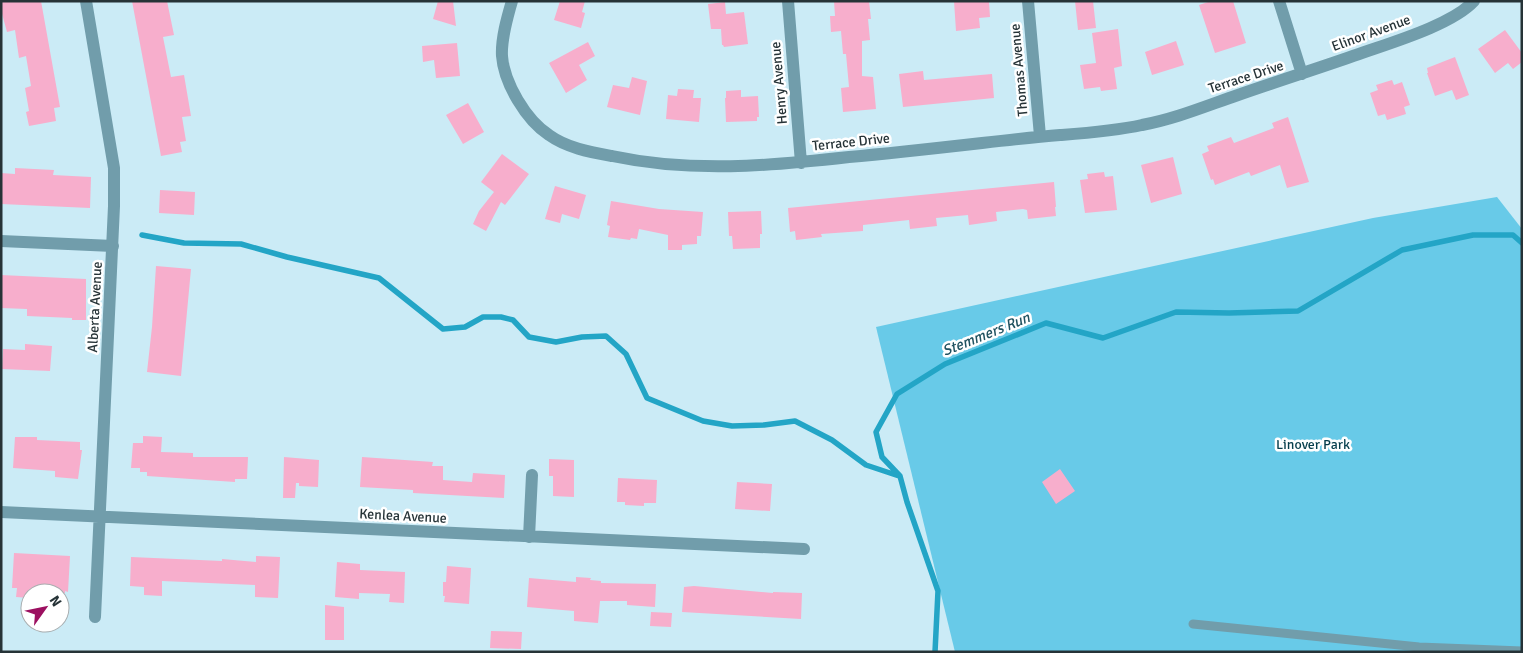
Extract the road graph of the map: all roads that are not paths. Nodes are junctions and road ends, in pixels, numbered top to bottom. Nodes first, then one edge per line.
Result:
1 (86, 1) edge
2 (512, 1) edge
3 (788, 1) edge
4 (1028, 1) edge
5 (1278, 1) edge
6 (1474, 1) edge
7 (1302, 74) junction
8 (1040, 136) junction
9 (801, 163) junction
10 (1, 241) edge
11 (113, 246) junction
12 (532, 475) dead end
13 (1, 512) edge
14 (100, 518) junction
15 (530, 537) junction
16 (804, 549) dead end
17 (95, 616) dead end
18 (1193, 624) dead end
19 (1419, 649) edge
20 (1522, 651) edge

1 - 11 street, Alberta Avenue
2 - 9 street, Terrace Drive
3 - 9 street, Henry Avenue
4 - 8 street, Thomas Avenue
5 - 7 street
6 - 7 street, Elinor Avenue
7 - 8 street, Terrace Drive
8 - 9 street, Terrace Drive
10 - 11 street
11 - 14 street, Alberta Avenue
12 - 15 street
13 - 14 street, Kenlea Avenue
14 - 15 street, Kenlea Avenue
14 - 17 street, Alberta Avenue
15 - 16 street, Kenlea Avenue
18 - 19 lane
19 - 20 lane

